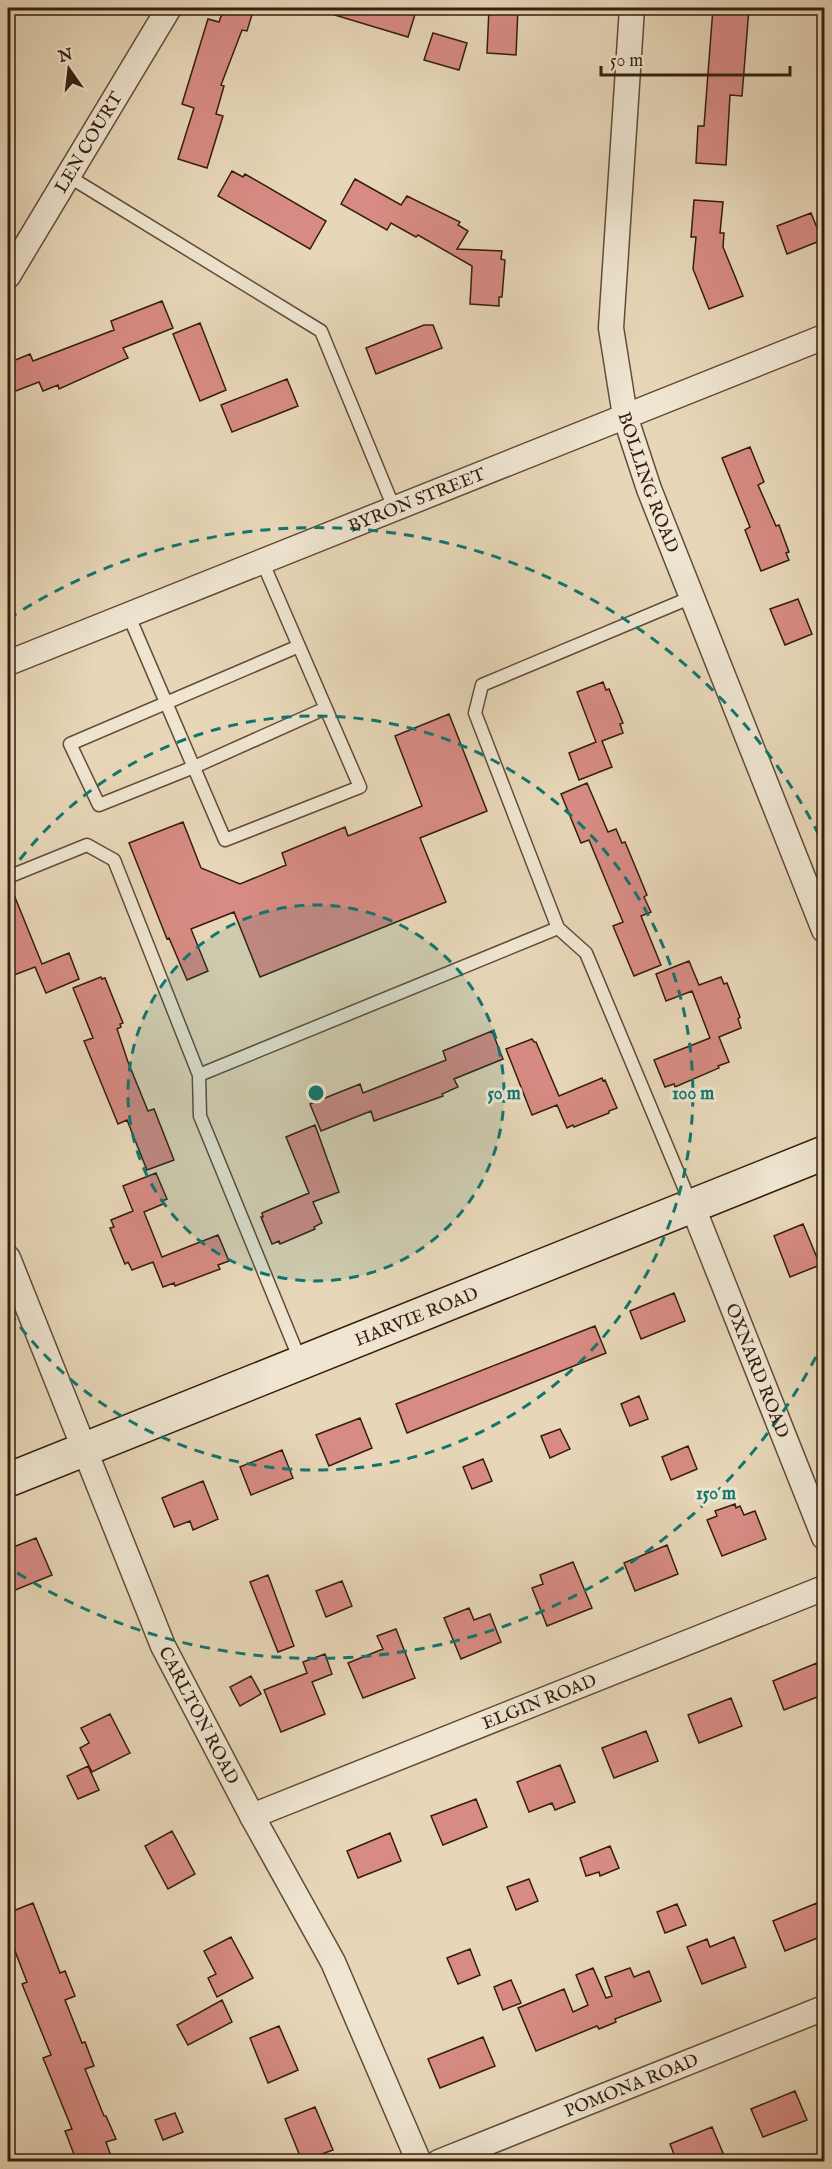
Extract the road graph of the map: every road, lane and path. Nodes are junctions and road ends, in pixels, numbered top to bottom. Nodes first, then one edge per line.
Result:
1 (169, 8) edge
2 (632, 8) edge
3 (68, 176) junction
4 (8, 276) edge
5 (825, 337) edge
6 (625, 416) junction
7 (394, 508) junction
8 (262, 561) junction
9 (692, 597) junction
10 (128, 614) junction
11 (299, 646) junction
12 (8, 663) edge
13 (166, 703) junction
14 (326, 708) junction
15 (194, 767) junction
16 (8, 877) edge
17 (558, 928) junction
18 (825, 930) edge
19 (199, 1075) junction
20 (825, 1153) edge
21 (692, 1205) junction
22 (8, 1258) edge
23 (301, 1361) junction
24 (83, 1449) junction
25 (8, 1480) edge
26 (825, 1537) edge
27 (825, 1588) edge
28 (252, 1816) junction
29 (825, 2008) edge
30 (419, 2162) edge
31 (439, 2162) edge

1 - 3 street, LEN COURT
2 - 6 street, BOLLING ROAD
3 - 4 street, LEN COURT
3 - 7 lane
5 - 6 street, BYRON STREET
6 - 7 street, BYRON STREET
6 - 9 street, BOLLING ROAD
7 - 8 street, BYRON STREET
8 - 10 street, BYRON STREET
8 - 11 lane
9 - 17 lane
9 - 18 street, BOLLING ROAD
10 - 12 street, BYRON STREET
10 - 13 lane
11 - 13 lane
11 - 14 lane
13 - 15 lane
13 - 15 lane
14 - 15 lane
14 - 15 lane
16 - 19 lane
17 - 19 lane
17 - 21 lane
19 - 23 lane
20 - 21 street, HARVIE ROAD
21 - 23 street, HARVIE ROAD
21 - 26 street, OXNARD ROAD
22 - 24 street, CARLTON ROAD
23 - 24 street, HARVIE ROAD
24 - 25 street, HARVIE ROAD
24 - 28 street, CARLTON ROAD
27 - 28 street, ELGIN ROAD
28 - 30 street, CARLTON ROAD
29 - 31 street, POMONA ROAD

